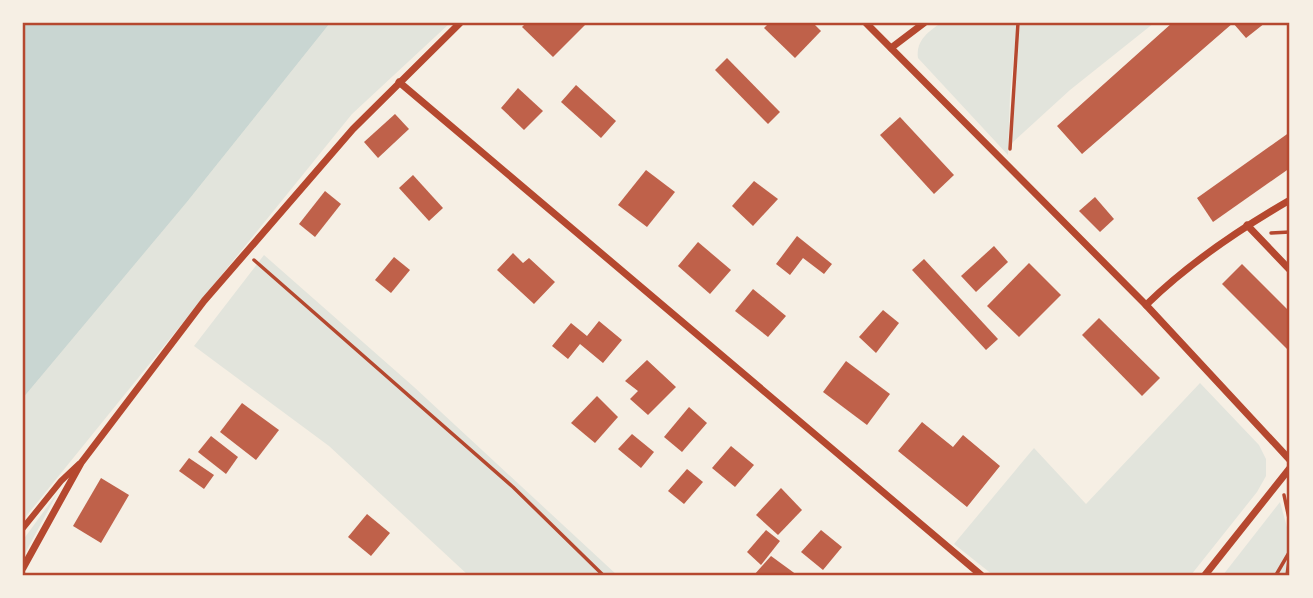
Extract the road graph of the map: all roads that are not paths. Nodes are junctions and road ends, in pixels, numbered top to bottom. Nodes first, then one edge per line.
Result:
1 (460, 23) edge
2 (866, 23) edge
3 (924, 23) edge
4 (891, 48) junction
5 (399, 82) junction
6 (1290, 201) edge
7 (1247, 225) junction
8 (1290, 270) edge
9 (1146, 305) junction
10 (1290, 460) edge
11 (80, 463) junction
12 (1290, 468) edge
13 (23, 528) edge
14 (23, 568) edge
15 (981, 575) edge
16 (1205, 575) edge

1 - 5 street
2 - 4 street
3 - 4 street
4 - 9 street
5 - 11 street
5 - 15 street
6 - 7 street
7 - 8 street
7 - 9 street
9 - 10 street
11 - 13 street
11 - 14 street
12 - 16 street

